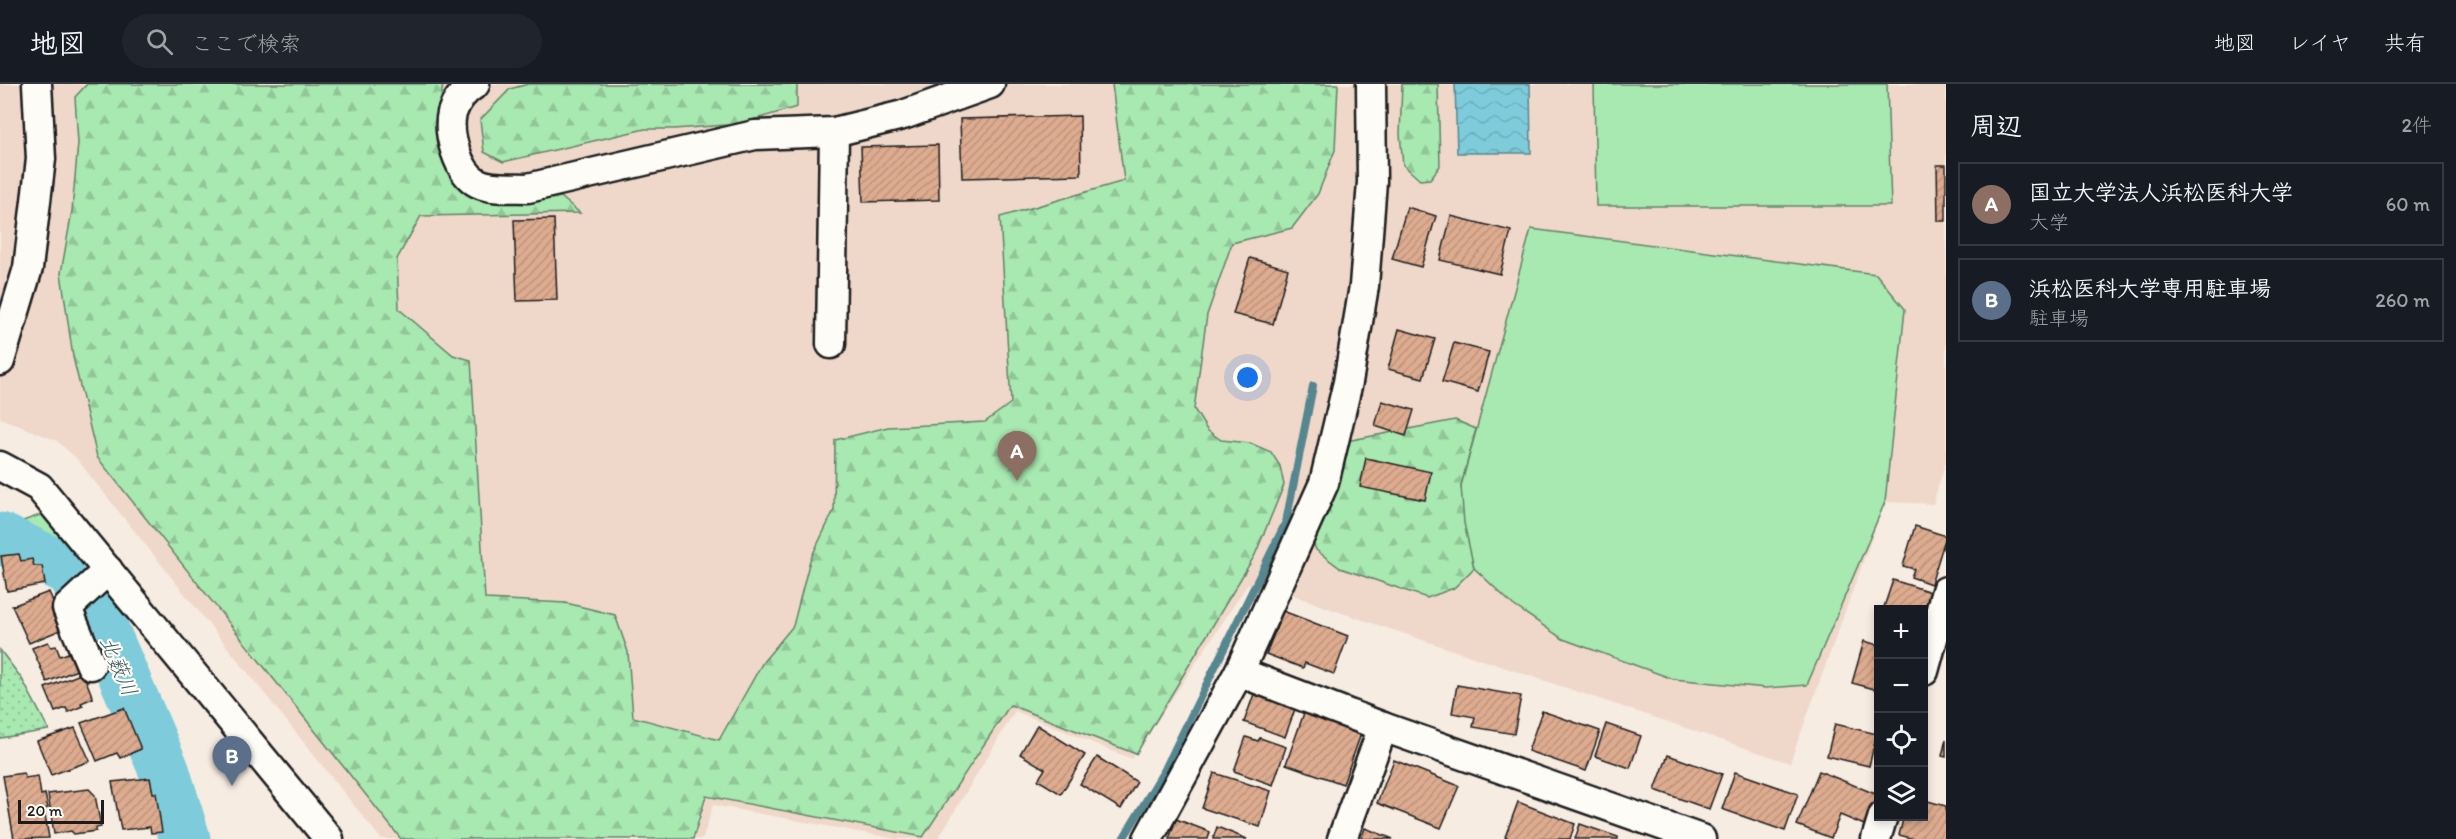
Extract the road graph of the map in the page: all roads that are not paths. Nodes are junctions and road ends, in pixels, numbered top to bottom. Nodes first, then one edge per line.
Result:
1 (37, 84) edge
2 (475, 84) edge
3 (990, 84) edge
4 (1371, 84) edge
5 (834, 132) junction
6 (831, 344) dead end
7 (0, 361) edge
8 (0, 466) edge
9 (104, 575) junction
10 (1946, 591) edge
11 (1926, 659) edge
12 (91, 665) dead end
13 (1239, 672) junction
14 (1383, 727) junction
15 (1881, 821) edge
16 (329, 839) edge
17 (1148, 839) edge
18 (1342, 839) edge
19 (1701, 839) edge
20 (1876, 839) edge

1 - 7 street
2 - 5 street
3 - 5 street
4 - 13 street
5 - 6 street
8 - 9 street
9 - 12 street
9 - 16 street
10 - 11 street
13 - 14 street
13 - 17 street
14 - 18 street
14 - 19 street
15 - 20 street

